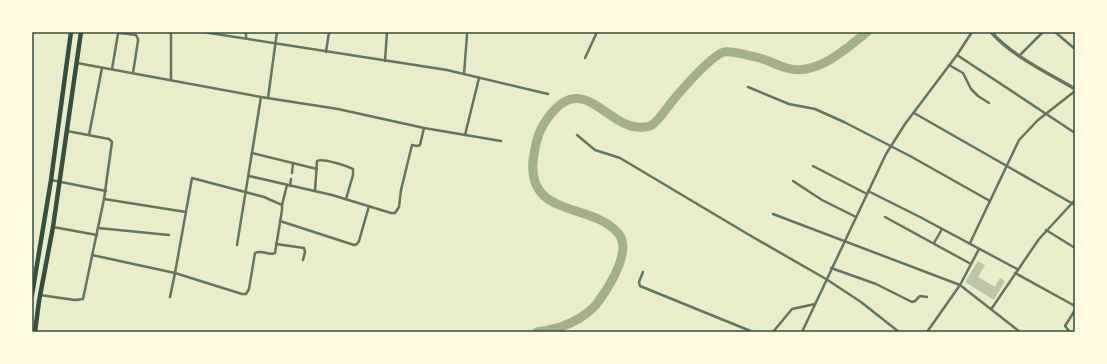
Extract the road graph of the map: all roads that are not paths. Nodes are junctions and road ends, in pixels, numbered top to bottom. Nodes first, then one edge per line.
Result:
1 (71, 32) edge
2 (81, 32) edge
3 (171, 32) edge
4 (203, 32) edge
5 (246, 32) edge
6 (277, 32) edge
7 (329, 32) edge
8 (387, 32) edge
9 (597, 32) edge
10 (972, 32) edge
11 (991, 32) edge
12 (1043, 32) edge
13 (1055, 32) edge
14 (467, 36) dead end
15 (246, 38) junction
16 (276, 44) junction
17 (1075, 49) edge
18 (326, 52) junction
19 (957, 55) junction
20 (1020, 55) junction
21 (585, 58) dead end
22 (385, 61) junction
23 (77, 63) junction
24 (949, 65) junction
25 (102, 68) junction
26 (112, 69) junction
27 (133, 73) junction
28 (464, 74) junction
29 (479, 78) junction
30 (171, 80) junction
31 (748, 87) dead end
32 (1075, 90) edge
33 (548, 94) dead end
34 (261, 97) junction
35 (268, 98) junction
36 (989, 103) dead end
37 (914, 113) junction
38 (1047, 114) junction
39 (424, 128) junction
40 (67, 131) junction
41 (1075, 133) edge
42 (89, 135) junction
43 (465, 135) junction
44 (577, 135) dead end
45 (501, 141) dead end
46 (891, 146) junction
47 (252, 153) junction
48 (293, 163) junction
49 (1008, 165) junction
50 (813, 166) dead end
51 (318, 169) junction
52 (292, 173) dead end
53 (249, 176) junction
54 (291, 179) dead end
55 (50, 180) junction
56 (59, 181) junction
57 (793, 181) dead end
58 (288, 185) junction
59 (106, 191) junction
60 (315, 191) junction
61 (247, 192) junction
62 (868, 193) junction
63 (104, 199) junction
64 (346, 199) junction
65 (1075, 200) edge
66 (990, 201) junction
67 (1071, 203) junction
68 (282, 205) junction
69 (1075, 205) edge
70 (369, 206) junction
71 (186, 212) junction
72 (773, 214) dead end
73 (856, 217) junction
74 (885, 217) dead end
75 (280, 221) junction
76 (53, 227) junction
77 (98, 228) junction
78 (942, 229) junction
79 (1046, 230) junction
80 (97, 235) junction
81 (169, 235) dead end
82 (844, 242) junction
83 (934, 243) junction
84 (970, 243) junction
85 (276, 244) junction
86 (237, 245) dead end
87 (1075, 248) edge
88 (980, 249) junction
89 (92, 255) junction
90 (303, 260) dead end
91 (971, 264) junction
92 (831, 268) junction
93 (1017, 269) junction
94 (643, 272) dead end
95 (175, 273) junction
96 (1015, 273) junction
97 (826, 279) junction
98 (960, 285) junction
99 (32, 295) edge
100 (40, 295) junction
101 (170, 297) dead end
102 (927, 297) dead end
103 (816, 304) junction
104 (1075, 306) edge
105 (992, 308) junction
106 (1075, 310) edge
107 (34, 332) edge
108 (753, 332) edge
109 (773, 332) edge
110 (802, 332) edge
111 (899, 332) edge
112 (927, 332) edge
113 (1020, 332) edge
114 (1070, 332) edge

1 - 55 main road
2 - 23 main road
3 - 30 street
4 - 15 street
5 - 15 street
6 - 16 street
7 - 18 street
8 - 22 street
9 - 21 street
10 - 19 street
11 - 20 street
12 - 20 street
13 - 17 street
14 - 28 street
15 - 16 street
16 - 18 street
16 - 35 street
18 - 22 street
19 - 24 street
19 - 38 street
20 - 32 street
22 - 28 street
23 - 25 street
23 - 40 main road
24 - 36 street
24 - 37 street
25 - 26 street
25 - 42 street
26 - 27 street
26 - 27 street
27 - 30 street
28 - 29 street
29 - 33 street
29 - 43 street
30 - 34 street
31 - 46 street
32 - 38 street
34 - 35 street
34 - 47 street
35 - 39 street
37 - 46 street
37 - 49 street
38 - 41 street
38 - 49 street
39 - 43 street
39 - 70 street
40 - 42 street
40 - 56 main road
42 - 59 street
43 - 45 street
44 - 97 street
46 - 62 street
46 - 66 street
47 - 48 street
47 - 53 street
48 - 51 street
48 - 52 street
49 - 66 street
49 - 67 street
50 - 62 street
51 - 60 street
51 - 64 street
53 - 58 street
53 - 61 street
54 - 58 street
55 - 56 street
55 - 99 main road
56 - 59 street
56 - 76 main road
57 - 73 street
58 - 60 street
58 - 68 street
59 - 63 street
60 - 64 street
61 - 68 street
61 - 71 street
61 - 86 street
62 - 73 street
62 - 78 street
63 - 71 street
63 - 77 street
64 - 70 street
65 - 67 street
66 - 84 street
67 - 69 street
67 - 79 street
68 - 75 street
70 - 75 street
71 - 95 street
72 - 82 street
73 - 82 street
74 - 83 street
75 - 85 street
76 - 80 street
76 - 100 main road
77 - 80 street
77 - 81 street
78 - 83 street
78 - 84 street
79 - 87 street
79 - 93 street
80 - 89 street
82 - 92 street
82 - 98 street
83 - 91 street
84 - 88 street
85 - 90 street
85 - 95 street
88 - 91 street
88 - 93 street
89 - 95 street
89 - 100 street
91 - 98 street
92 - 97 street
92 - 102 street
93 - 96 street
94 - 108 street
95 - 101 street
96 - 104 street
96 - 105 street
97 - 103 street
97 - 111 street
98 - 105 street
98 - 112 street
100 - 107 main road
103 - 109 street
103 - 110 street
105 - 113 street
106 - 114 street

